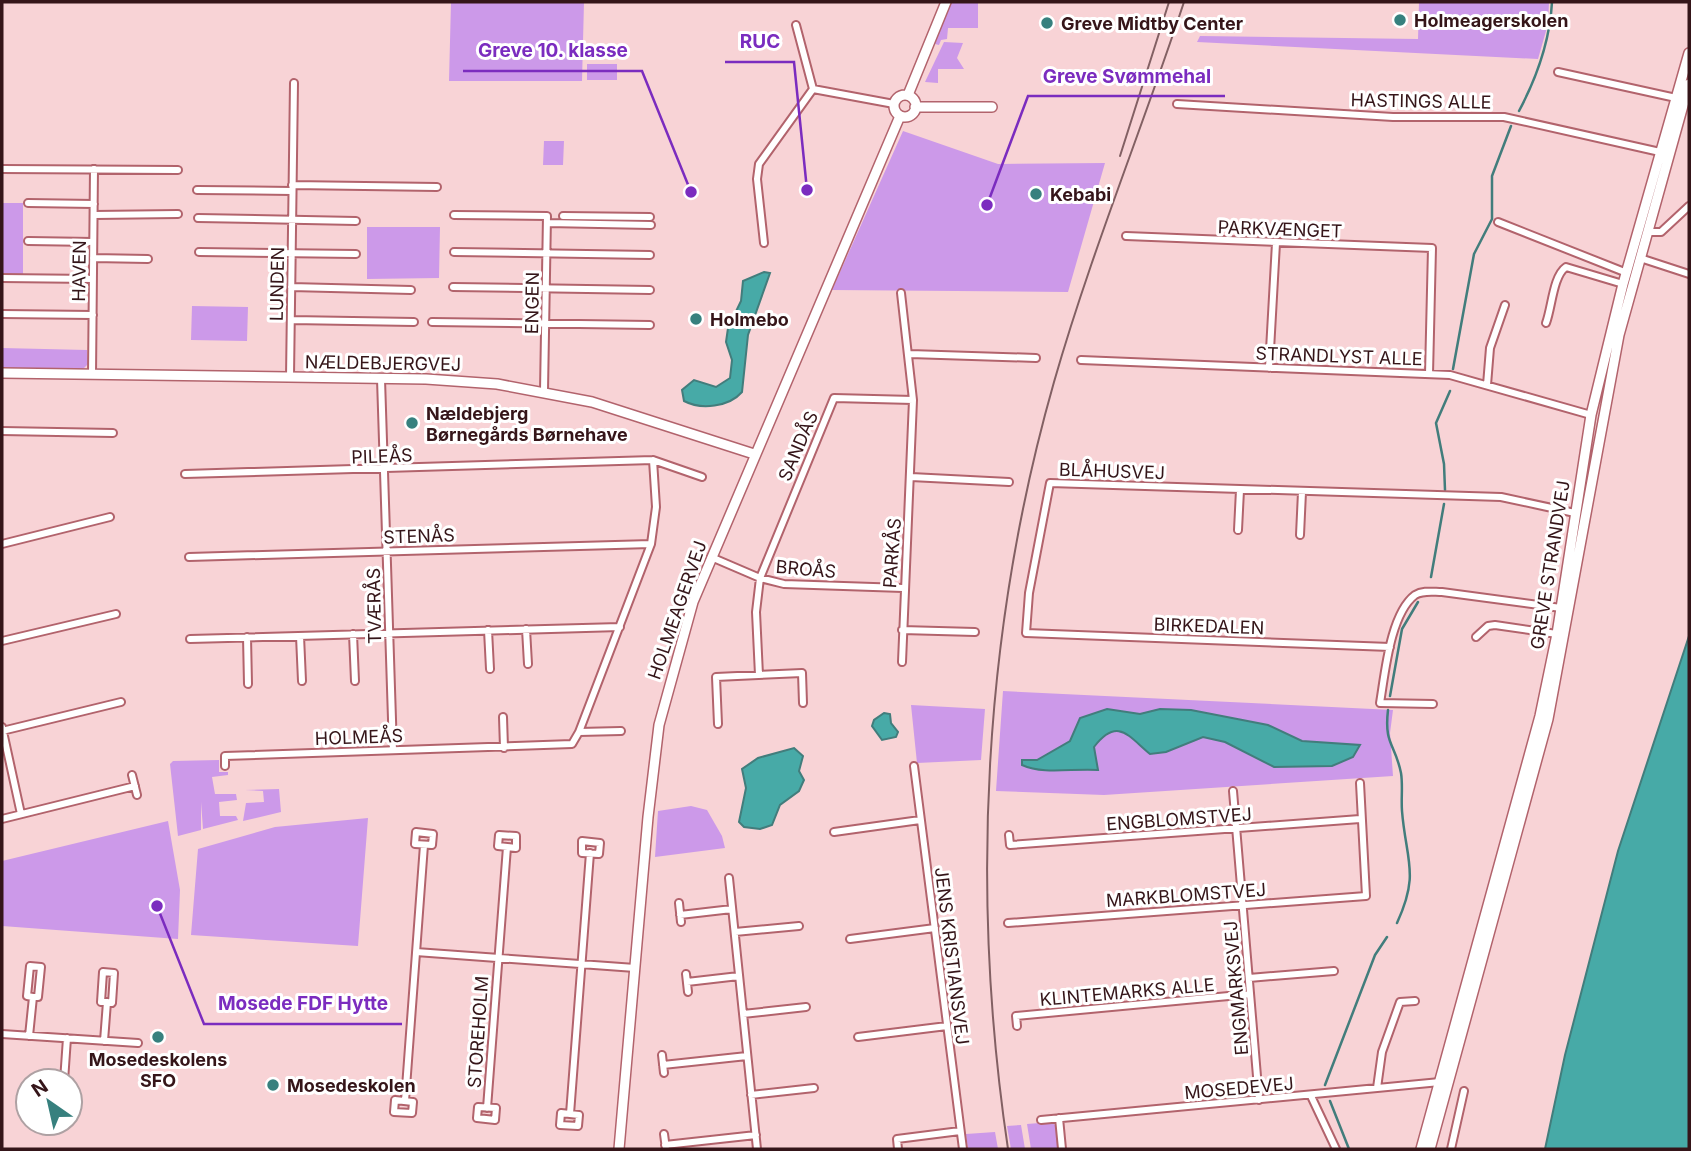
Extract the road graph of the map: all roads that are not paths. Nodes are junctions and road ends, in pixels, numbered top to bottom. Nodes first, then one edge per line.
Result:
1 (946, 2) edge
2 (796, 25) dead end
3 (1689, 53) edge
4 (1558, 72) dead end
5 (294, 83) dead end
6 (1689, 84) edge
7 (813, 89) junction
8 (908, 96) junction
9 (1676, 98) junction
10 (894, 104) junction
11 (1178, 104) dead end
12 (915, 107) junction
13 (992, 107) dead end
14 (900, 116) junction
15 (1660, 152) junction
16 (2, 169) edge
17 (94, 169) junction
18 (178, 170) dead end
19 (437, 187) dead end
20 (292, 188) junction
21 (197, 190) dead end
22 (28, 203) dead end
23 (94, 204) junction
24 (1689, 206) edge
25 (178, 214) dead end
26 (94, 215) junction
27 (454, 215) dead end
28 (563, 216) dead end
29 (198, 218) dead end
30 (292, 220) junction
31 (547, 220) junction
32 (356, 221) dead end
33 (1498, 222) dead end
34 (1648, 232) junction
35 (1126, 236) dead end
36 (28, 241) dead end
37 (93, 242) junction
38 (764, 243) dead end
39 (1276, 243) junction
40 (199, 252) dead end
41 (454, 252) dead end
42 (291, 253) junction
43 (356, 254) dead end
44 (547, 254) junction
45 (650, 255) dead end
46 (93, 258) junction
47 (1640, 258) junction
48 (148, 259) dead end
49 (1626, 273) junction
50 (1689, 274) edge
51 (2, 278) edge
52 (93, 279) junction
53 (1623, 284) junction
54 (292, 287) junction
55 (453, 287) dead end
56 (546, 288) junction
57 (411, 290) dead end
58 (650, 290) dead end
59 (901, 293) dead end
60 (1505, 305) dead end
61 (2, 314) edge
62 (93, 315) junction
63 (291, 320) junction
64 (414, 322) dead end
65 (432, 322) dead end
66 (1546, 323) dead end
67 (546, 324) junction
68 (650, 325) dead end
69 (910, 354) junction
70 (1036, 358) dead end
71 (1081, 360) dead end
72 (1269, 368) junction
73 (2, 373) edge
74 (92, 374) junction
75 (1429, 374) junction
76 (290, 377) junction
77 (381, 379) junction
78 (1487, 385) junction
79 (544, 391) junction
80 (913, 400) junction
81 (1591, 415) junction
82 (2, 431) edge
83 (113, 433) dead end
84 (754, 454) junction
85 (653, 460) junction
86 (384, 470) junction
87 (186, 474) dead end
88 (702, 477) dead end
89 (911, 477) junction
90 (1009, 482) dead end
91 (1240, 490) junction
92 (1302, 492) junction
93 (1575, 513) junction
94 (110, 517) dead end
95 (1238, 530) dead end
96 (1300, 535) dead end
97 (2, 544) edge
98 (651, 544) junction
99 (387, 551) junction
100 (189, 557) dead end
101 (710, 557) junction
102 (760, 578) junction
103 (903, 588) junction
104 (1561, 608) junction
105 (116, 614) dead end
106 (620, 627) junction
107 (526, 629) junction
108 (488, 630) junction
109 (902, 630) junction
110 (975, 632) dead end
111 (388, 633) junction
112 (1026, 633) joint
113 (353, 634) junction
114 (1557, 634) junction
115 (300, 636) junction
116 (247, 637) junction
117 (1476, 638) dead end
118 (190, 639) dead end
119 (2, 641) edge
120 (1390, 646) junction
121 (902, 662) dead end
122 (528, 664) dead end
123 (490, 669) dead end
124 (759, 675) junction
125 (302, 681) dead end
126 (355, 681) dead end
127 (248, 684) dead end
128 (121, 702) dead end
129 (803, 703) dead end
130 (1433, 704) dead end
131 (503, 717) dead end
132 (718, 724) dead end
133 (2, 729) edge
134 (621, 731) dead end
135 (579, 732) junction
136 (504, 748) junction
137 (393, 750) junction
138 (225, 766) dead end
139 (914, 766) dead end
140 (132, 775) dead end
141 (1360, 783) dead end
142 (135, 786) junction
143 (1233, 791) dead end
144 (137, 795) dead end
145 (21, 814) junction
146 (2, 819) edge
147 (920, 820) junction
148 (1360, 820) junction
149 (1237, 829) junction
150 (834, 832) dead end
151 (1009, 835) dead end
152 (424, 845) dead end
153 (507, 847) dead end
154 (590, 853) dead end
155 (729, 878) dead end
156 (679, 904) dead end
157 (1243, 905) junction
158 (732, 909) junction
159 (1008, 923) dead end
160 (799, 926) dead end
161 (935, 928) junction
162 (735, 932) junction
163 (850, 939) dead end
164 (416, 952) junction
165 (498, 958) junction
166 (582, 964) junction
167 (635, 968) junction
168 (1334, 971) dead end
169 (739, 976) junction
170 (1249, 978) junction
171 (688, 992) dead end
172 (1250, 994) junction
173 (33, 996) junction
174 (1415, 1001) dead end
175 (107, 1002) junction
176 (806, 1007) dead end
177 (743, 1013) junction
178 (947, 1026) junction
179 (1017, 1026) dead end
180 (2, 1034) edge
181 (29, 1036) junction
182 (858, 1037) dead end
183 (67, 1038) junction
184 (104, 1041) junction
185 (138, 1043) dead end
186 (662, 1055) dead end
187 (747, 1056) junction
188 (663, 1065) junction
189 (65, 1067) edge
190 (663, 1073) dead end
191 (1444, 1082) junction
192 (814, 1088) dead end
193 (1377, 1088) junction
194 (1464, 1091) dead end
195 (751, 1095) junction
196 (1311, 1096) junction
197 (1259, 1100) junction
198 (405, 1101) dead end
199 (487, 1108) dead end
200 (570, 1114) dead end
201 (1059, 1118) junction
202 (1041, 1120) dead end
203 (960, 1131) junction
204 (664, 1134) dead end
205 (756, 1135) junction
206 (665, 1147) edge
207 (619, 1149) edge
208 (757, 1149) edge
209 (898, 1149) edge
210 (963, 1149) edge
211 (1062, 1149) edge
212 (1336, 1149) edge
213 (1421, 1149) edge
214 (1430, 1149) edge
215 (1451, 1149) edge

1 - 8 main road
2 - 7 street
3 - 9 main road, GREVE STRANDVEJ
4 - 9 street
5 - 20 street, LUNDEN
6 - 34 main road, GREVE STRANDVEJ
7 - 10 street
7 - 38 street
8 - 10 main road
8 - 12 main road
9 - 15 main road, GREVE STRANDVEJ
10 - 14 main road
11 - 15 street, HASTINGS ALLE
12 - 13 main road
12 - 14 main road
14 - 84 main road, HOLMEAGERVEJ
15 - 49 main road, GREVE STRANDVEJ
16 - 17 street
17 - 18 street
17 - 23 street, HAVEN
19 - 20 street
20 - 21 street
20 - 30 street, LUNDEN
22 - 23 street
23 - 26 street, HAVEN
24 - 34 street
25 - 26 street
26 - 37 street, HAVEN
27 - 31 street
28 - 31 street
29 - 30 street
30 - 32 street
30 - 42 street, LUNDEN
31 - 44 street, ENGEN
33 - 49 street
34 - 47 main road, GREVE STRANDVEJ
35 - 39 street, PARKVÆNGET
36 - 37 street
37 - 46 street, HAVEN
39 - 72 street
39 - 75 street, PARKVÆNGET
40 - 42 street
41 - 44 street
42 - 43 street
42 - 54 street, LUNDEN
44 - 45 street
44 - 56 street, ENGEN
46 - 48 street
46 - 52 street, HAVEN
47 - 50 street
47 - 191 main road, GREVE STRANDVEJ
49 - 53 main road, GREVE STRANDVEJ
51 - 52 street
52 - 62 street, HAVEN
53 - 66 street
53 - 81 main road, GREVE STRANDVEJ
54 - 57 street
54 - 63 street, LUNDEN
55 - 56 street
56 - 58 street
56 - 67 street, ENGEN
59 - 69 street, PARKÅS
60 - 78 street
61 - 62 street
62 - 74 street, HAVEN
63 - 64 street
63 - 76 street, LUNDEN
65 - 67 street
67 - 68 street
67 - 79 street, ENGEN
69 - 70 street
69 - 80 street, PARKÅS
71 - 72 street, STRANDLYST ALLE
72 - 75 street, STRANDLYST ALLE
73 - 74 main road, NÆLDEBJERGVEJ
74 - 76 main road, NÆLDEBJERGVEJ
75 - 78 street, STRANDLYST ALLE
76 - 77 main road, NÆLDEBJERGVEJ
77 - 79 main road, NÆLDEBJERGVEJ
77 - 86 street, TVÆRÅS
78 - 81 street, STRANDLYST ALLE
79 - 84 main road, NÆLDEBJERGVEJ
80 - 89 street, PARKÅS
80 - 102 street, SANDÅS
81 - 93 main road, GREVE STRANDVEJ
82 - 83 street
84 - 101 main road, HOLMEAGERVEJ
85 - 86 street, PILEÅS
85 - 88 street, PILEÅS
85 - 98 street
86 - 87 street, PILEÅS
86 - 99 street, TVÆRÅS
89 - 90 street
89 - 103 street, PARKÅS
91 - 92 street, BLÅHUSVEJ
91 - 95 street
91 - 112 street, BLÅHUSVEJ
92 - 93 street, BLÅHUSVEJ
92 - 96 street
93 - 104 main road, GREVE STRANDVEJ
94 - 97 street
98 - 99 street, STENÅS
98 - 106 street
99 - 100 street, STENÅS
99 - 111 street, TVÆRÅS
101 - 102 street, BROÅS
101 - 167 main road, HOLMEAGERVEJ
102 - 103 street, BROÅS
102 - 124 street
103 - 109 street, PARKÅS
104 - 114 main road, GREVE STRANDVEJ
104 - 120 street
105 - 119 street
106 - 107 street
106 - 135 street
107 - 108 street
107 - 122 street
108 - 111 street
108 - 123 street
109 - 110 street
109 - 121 street, PARKÅS
111 - 113 street
111 - 137 street, TVÆRÅS
112 - 120 street, BIRKEDALEN
113 - 115 street
113 - 126 street
114 - 117 street
114 - 191 main road, GREVE STRANDVEJ
115 - 116 street
115 - 125 street
116 - 118 street
116 - 127 street
120 - 130 street
124 - 129 street
124 - 132 street
128 - 133 street
131 - 136 street
133 - 145 street
134 - 135 street, HOLMEÅS
135 - 136 street, HOLMEÅS
136 - 137 street, HOLMEÅS
137 - 138 street, HOLMEÅS
139 - 147 street, JENS KRISTIANSVEJ
140 - 142 street
141 - 148 street
142 - 144 street
142 - 145 street
143 - 149 street, ENGMARKSVEJ
145 - 146 street
147 - 150 street
147 - 161 street, JENS KRISTIANSVEJ
148 - 149 street, ENGBLOMSTVEJ
148 - 157 street, MARKBLOMSTVEJ
149 - 151 street, ENGBLOMSTVEJ
149 - 157 street, ENGMARKSVEJ
152 - 164 street
153 - 165 street, STOREHOLM
154 - 166 street
155 - 158 street
156 - 158 street
157 - 159 street, MARKBLOMSTVEJ
157 - 170 street, ENGMARKSVEJ
158 - 162 street
160 - 162 street
161 - 163 street
161 - 178 street, JENS KRISTIANSVEJ
162 - 169 street
164 - 165 street, STOREHOLM
164 - 198 street
165 - 166 street, STOREHOLM
165 - 199 street, STOREHOLM
166 - 167 street, STOREHOLM
166 - 200 street
167 - 207 main road, HOLMEAGERVEJ
168 - 170 street
169 - 171 street
169 - 177 street
170 - 172 street, ENGMARKSVEJ
172 - 179 street, KLINTEMARKS ALLE
172 - 197 street, ENGMARKSVEJ
173 - 173 street
173 - 181 street
174 - 193 street
175 - 175 street
175 - 184 street
176 - 177 street
177 - 187 street
178 - 182 street
178 - 203 street, JENS KRISTIANSVEJ
180 - 181 street
181 - 183 street
183 - 184 street
183 - 189 street
184 - 185 street
186 - 188 street
187 - 188 street
187 - 195 street
188 - 190 street
191 - 193 street, MOSEDEVEJ
191 - 213 main road
191 - 214 main road
192 - 195 street
193 - 196 street, MOSEDEVEJ
194 - 215 street
195 - 205 street
196 - 197 street, MOSEDEVEJ
196 - 212 street
197 - 201 street, MOSEDEVEJ
201 - 202 street, MOSEDEVEJ
201 - 211 street
203 - 209 street
203 - 210 street, JENS KRISTIANSVEJ
204 - 206 street
205 - 206 street
205 - 208 street

